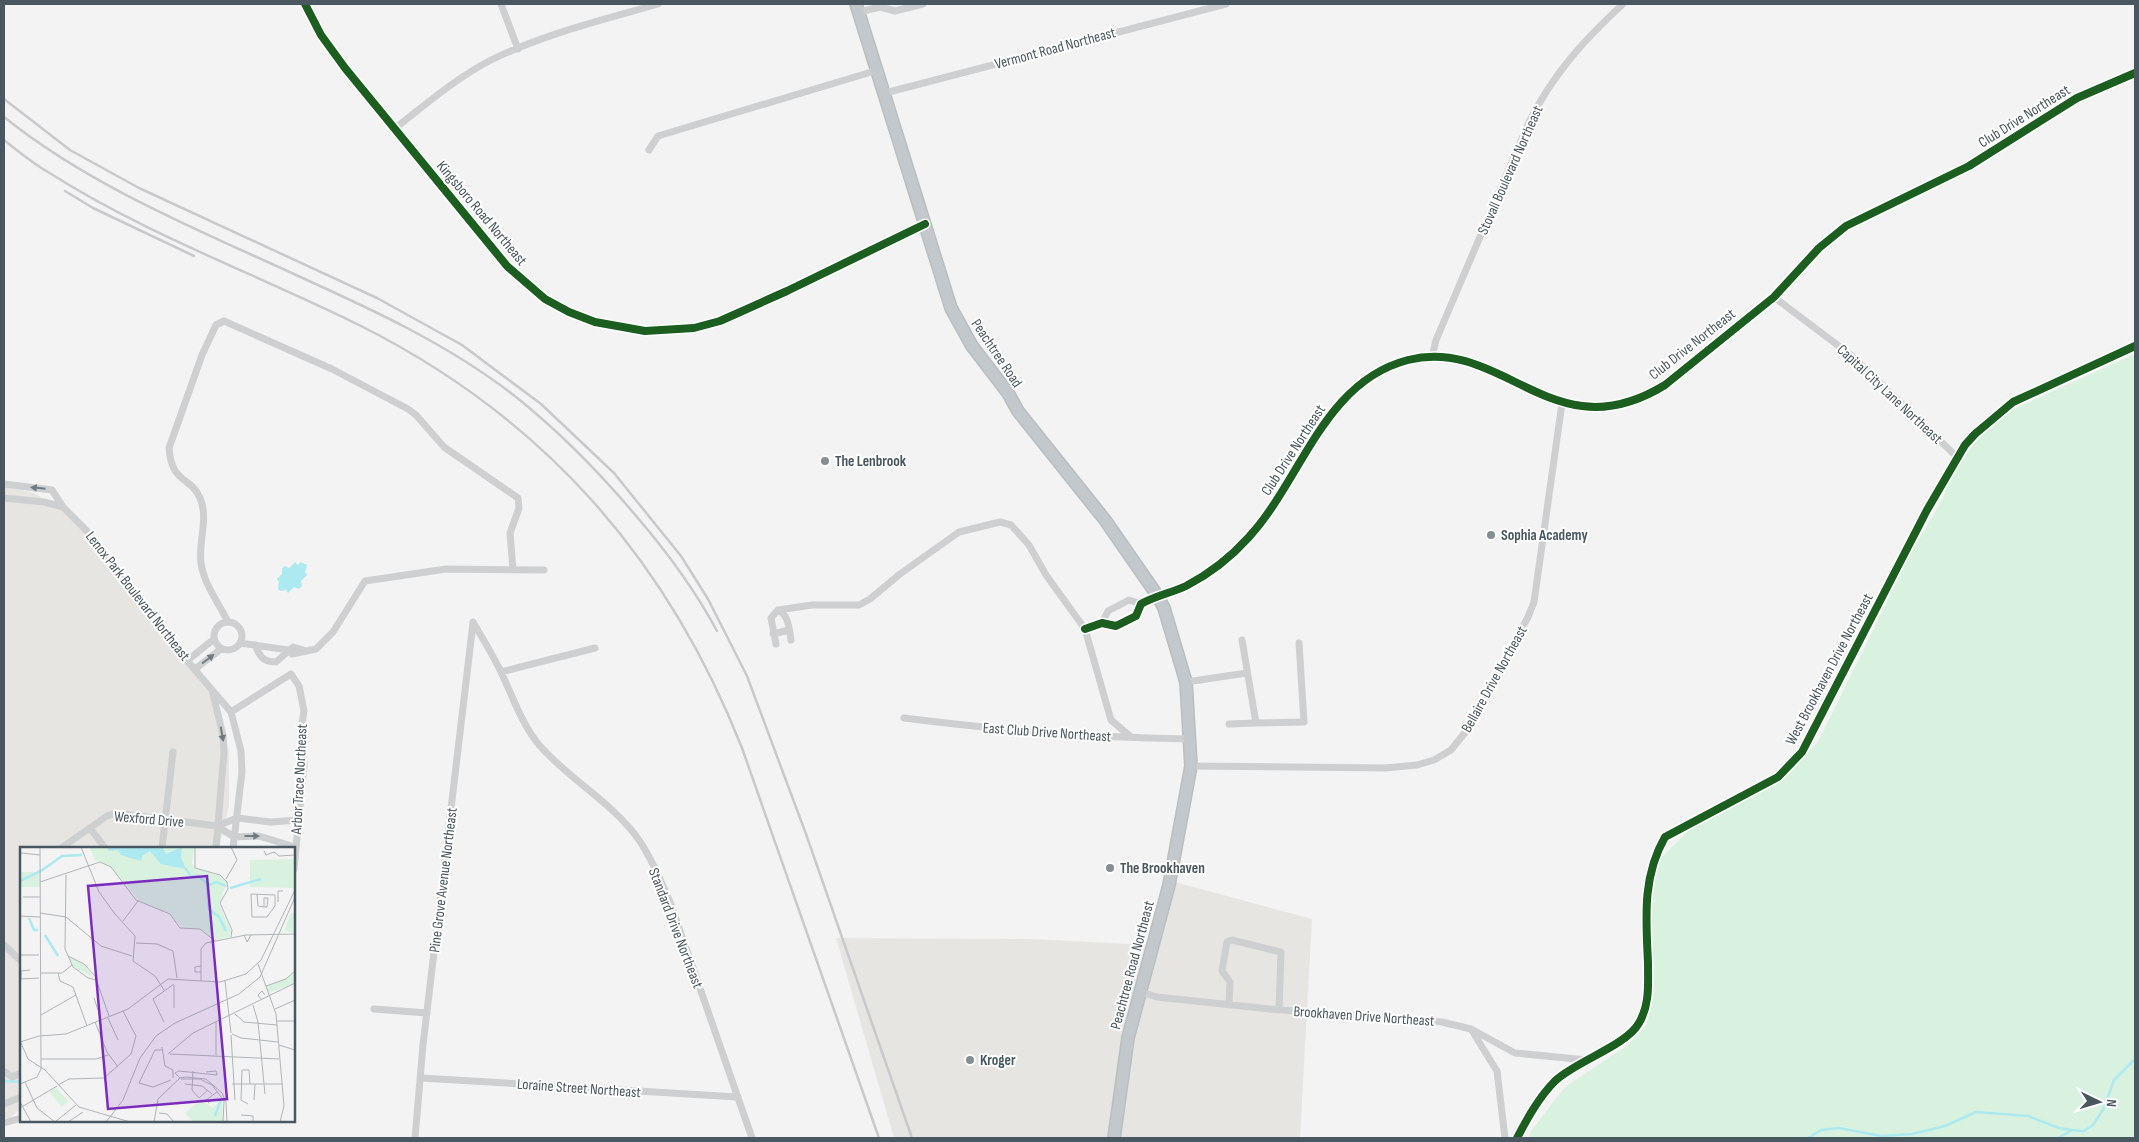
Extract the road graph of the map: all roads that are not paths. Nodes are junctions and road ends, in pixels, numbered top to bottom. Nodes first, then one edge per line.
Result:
1 (305, 4) edge
2 (501, 4) edge
3 (658, 4) edge
4 (923, 4) edge
5 (1226, 4) edge
6 (1623, 4) edge
7 (857, 8) edge
8 (518, 49) junction
9 (878, 70) junction
10 (2135, 73) edge
11 (885, 93) junction
12 (394, 129) junction
13 (649, 150) dead end
14 (925, 224) junction
15 (1774, 298) junction
16 (2135, 346) edge
17 (1432, 357) junction
18 (1562, 403) junction
19 (1956, 457) junction
20 (4, 484) edge
21 (4, 498) edge
22 (63, 507) junction
23 (513, 570) junction
24 (544, 570) dead end
25 (1157, 596) junction
26 (1140, 604) junction
27 (778, 610) junction
28 (228, 622) junction
29 (473, 622) joint
30 (1102, 622) junction
31 (1085, 629) junction
32 (789, 630) junction
33 (773, 634) junction
34 (214, 640) junction
35 (791, 640) dead end
36 (1242, 640) dead end
37 (240, 642) junction
38 (776, 644) dead end
39 (1299, 644) dead end
40 (255, 645) junction
41 (594, 648) dead end
42 (221, 649) junction
43 (288, 650) junction
44 (188, 660) junction
45 (195, 669) junction
46 (501, 672) junction
47 (1247, 673) junction
48 (1186, 682) junction
49 (211, 687) junction
50 (232, 712) junction
51 (904, 718) dead end
52 (1256, 723) junction
53 (1228, 724) dead end
54 (1131, 737) junction
55 (1191, 739) junction
56 (173, 752) dead end
57 (1191, 766) junction
58 (237, 818) junction
59 (164, 819) junction
60 (298, 820) junction
61 (217, 826) junction
62 (90, 828) junction
63 (234, 836) junction
64 (62, 847) edge
65 (104, 847) edge
66 (162, 847) edge
67 (216, 847) edge
68 (233, 847) edge
69 (295, 847) joint
70 (4, 945) edge
71 (20, 960) edge
72 (1141, 992) junction
73 (1230, 1004) junction
74 (374, 1009) dead end
75 (1279, 1010) junction
76 (427, 1014) junction
77 (1471, 1029) junction
78 (1587, 1060) junction
79 (4, 1071) edge
80 (20, 1073) edge
81 (421, 1078) junction
82 (20, 1097) edge
83 (738, 1097) junction
84 (4, 1104) edge
85 (20, 1118) edge
86 (4, 1123) edge
87 (415, 1138) edge
88 (752, 1138) edge
89 (1114, 1138) edge
90 (1505, 1138) edge
91 (1517, 1138) edge

1 - 12 street, Kingsboro Road Northeast
2 - 8 street
3 - 8 street
4 - 7 street
5 - 11 street, Vermont Road Northeast
6 - 17 street, Stovall Boulevard Northeast
7 - 9 highway, Peachtree Road
8 - 12 street
9 - 11 highway, Peachtree Road
9 - 13 street
10 - 15 street, Club Drive Northeast
11 - 14 highway, Peachtree Road
12 - 14 street, Kingsboro Road Northeast
14 - 25 highway, Peachtree Road
15 - 18 street, Club Drive Northeast
15 - 19 street, Capital City Lane Northeast
16 - 19 street, West Brookhaven Drive Northeast
17 - 18 street, Club Drive Northeast
17 - 25 street, Club Drive Northeast
18 - 57 street, Bellaire Drive Northeast
19 - 78 street, West Brookhaven Drive Northeast
22 -> 20 street, Lenox Park Boulevard Northeast
21 - 22 street
22 - 44 street, Lenox Park Boulevard Northeast
23 - 24 street
23 - 28 street
23 - 43 street
25 - 26 street, Club Drive Northeast
25 - 48 highway, Peachtree Road
26 - 30 street
26 - 30 street
27 - 31 street
27 - 32 street
27 - 33 street
28 - 34 street
28 - 37 street
29 - 46 street, Standard Drive Northeast
29 - 76 street, Pine Grove Avenue Northeast
30 - 31 street
31 - 54 street
32 - 33 street
32 - 35 street
33 - 38 street
34 - 42 street
34 - 44 street
36 - 47 street
37 - 40 street
37 - 42 street
39 - 52 street
40 - 43 street
40 - 43 street
41 - 46 street
45 -> 42 street
44 - 45 street, Lenox Park Boulevard Northeast
45 - 49 street, Lenox Park Boulevard Northeast
46 - 83 street, Standard Drive Northeast
47 - 48 street
47 - 52 street
48 - 55 highway, Peachtree Road Northeast
49 - 50 street, Lenox Park Boulevard Northeast
49 -> 61 street, Lenox Park Boulevard Northeast
50 - 58 street, Lenox Park Boulevard Northeast
50 - 60 street, Arbor Trace Northeast
51 - 54 street, East Club Drive Northeast
52 - 53 street
54 - 55 street, East Club Drive Northeast
55 - 57 highway, Peachtree Road Northeast
56 - 59 street
57 - 72 highway, Peachtree Road Northeast
58 - 60 street
58 - 61 street
58 - 63 street, Lenox Park Boulevard Northeast
59 - 61 street, Wexford Drive
59 - 62 street, Wexford Drive
59 - 66 street
60 - 69 street, Arbor Trace Northeast
61 - 63 street
61 - 67 street, Lenox Park Boulevard Northeast
62 - 64 street, Wexford Drive
62 - 65 street
63 - 68 street, Lenox Park Boulevard Northeast
63 -> 69 street
70 - 71 street
72 - 73 street, Brookhaven Drive Northeast
72 - 89 highway, Peachtree Road Northeast
73 - 75 street, Brookhaven Drive Northeast
73 - 75 street
74 - 76 street
75 - 77 street, Brookhaven Drive Northeast
76 - 81 street, Pine Grove Avenue Northeast
77 - 78 street
77 - 90 street
78 - 91 street, West Brookhaven Drive Northeast
79 - 80 street
81 - 83 street, Loraine Street Northeast
81 - 87 street, Pine Grove Avenue Northeast
82 - 84 street
83 - 88 street, Standard Drive Northeast
85 - 86 street

